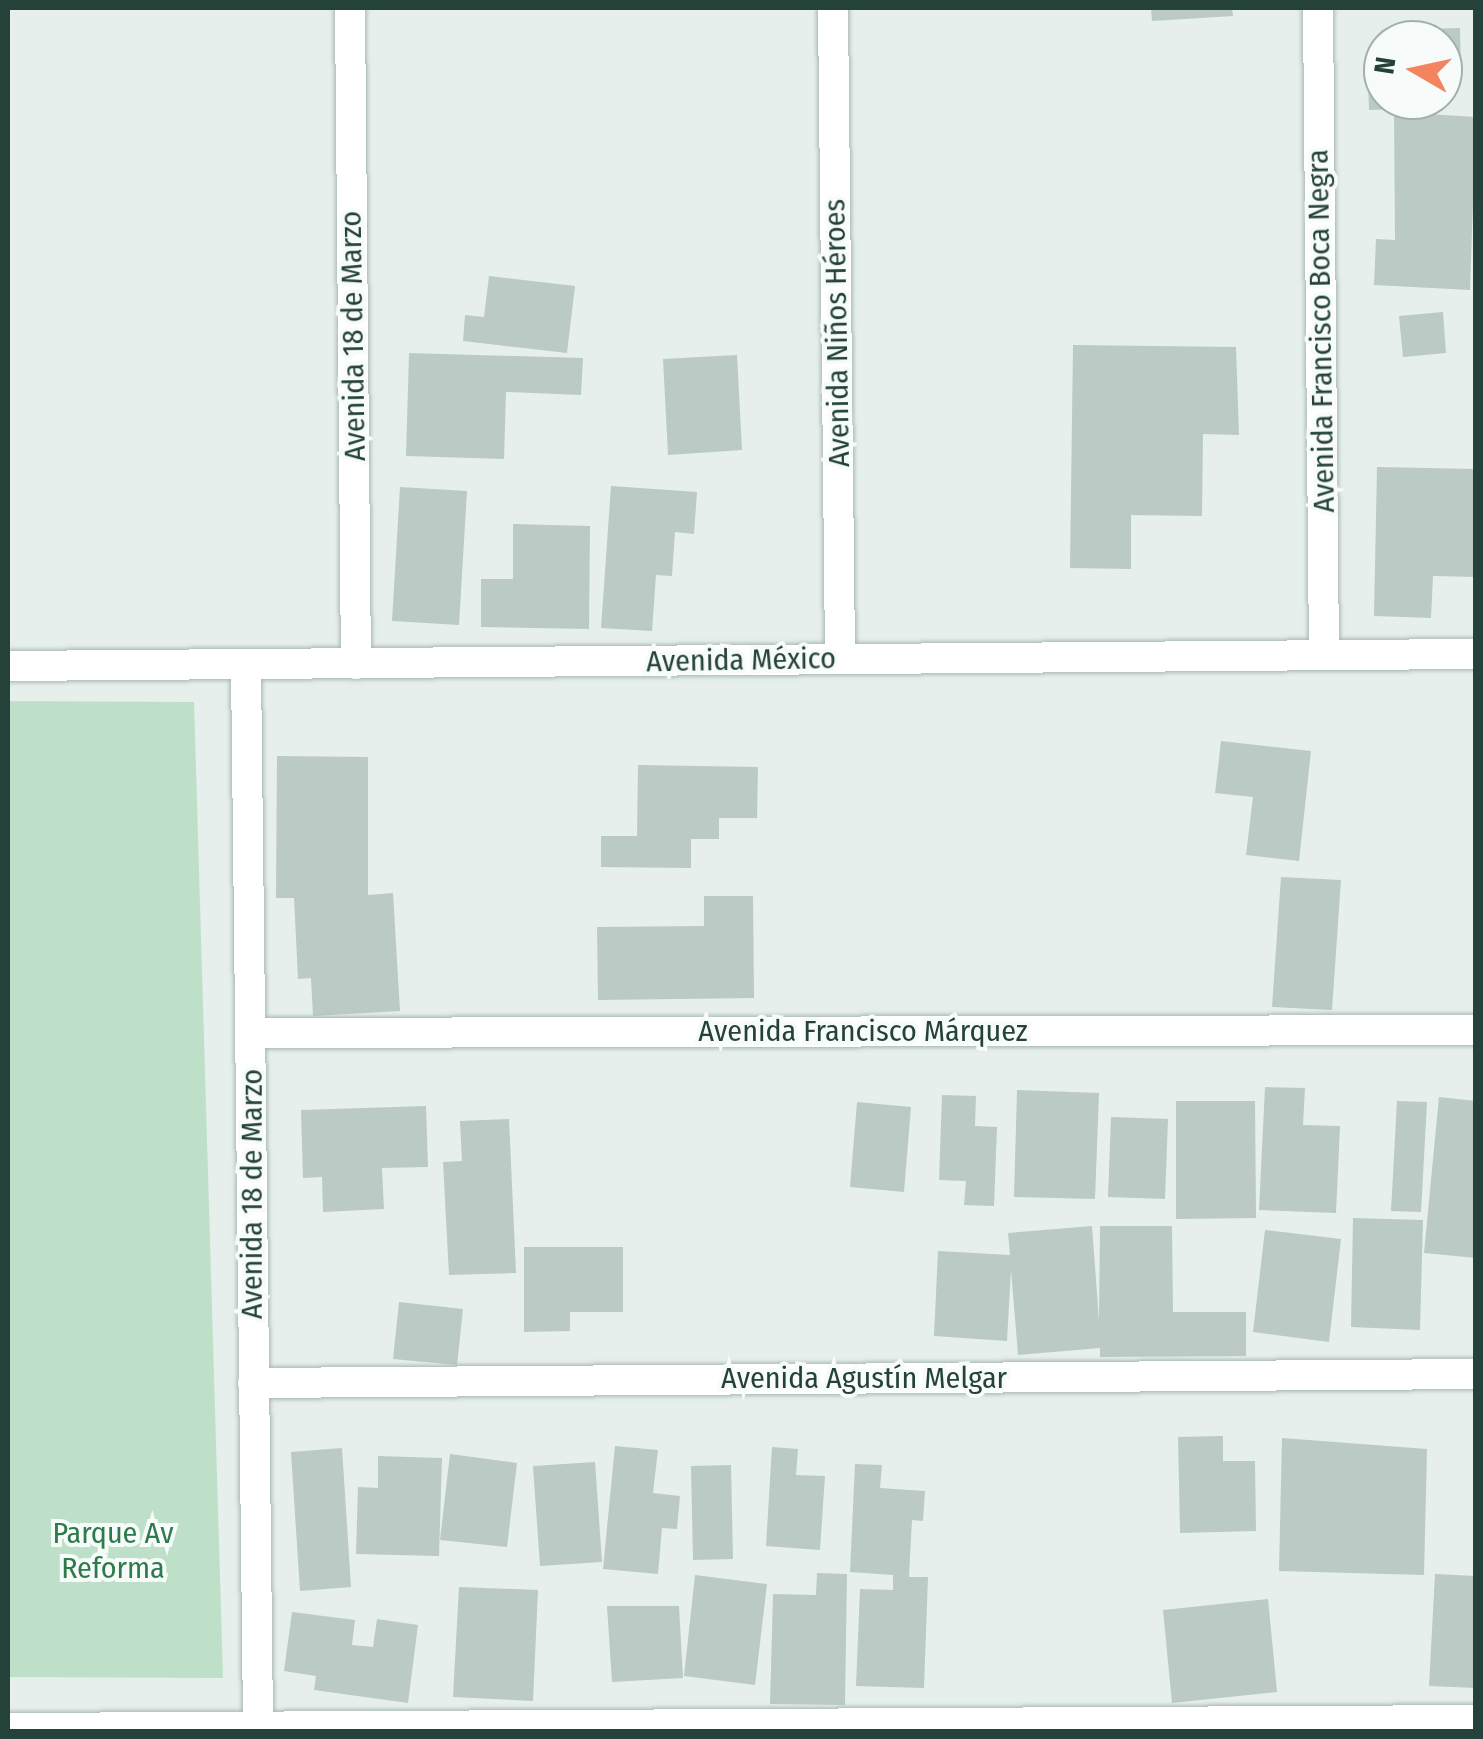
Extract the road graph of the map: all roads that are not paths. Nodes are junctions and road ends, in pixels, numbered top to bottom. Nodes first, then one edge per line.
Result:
1 (350, 8) edge
2 (833, 8) edge
3 (1318, 8) edge
4 (1324, 654) junction
5 (1476, 654) edge
6 (840, 658) junction
7 (356, 664) junction
8 (246, 665) junction
9 (8, 666) edge
10 (1476, 1030) edge
11 (250, 1033) junction
12 (1476, 1374) edge
13 (253, 1383) junction
14 (1476, 1720) edge
15 (258, 1722) junction
16 (8, 1728) edge

1 - 7 street, Avenida 18 de Marzo
2 - 6 street, Avenida Niños Héroes
3 - 4 street, Avenida Francisco Boca Negra
4 - 5 street, Avenida México
4 - 6 street, Avenida México
6 - 7 street, Avenida México
7 - 8 street, Avenida México
8 - 9 street, Avenida México
8 - 11 street, Avenida 18 de Marzo
10 - 11 street, Avenida Francisco Márquez
11 - 13 street, Avenida 18 de Marzo
12 - 13 street, Avenida Agustín Melgar
13 - 15 street, Avenida 18 de Marzo
14 - 15 street
15 - 16 street

